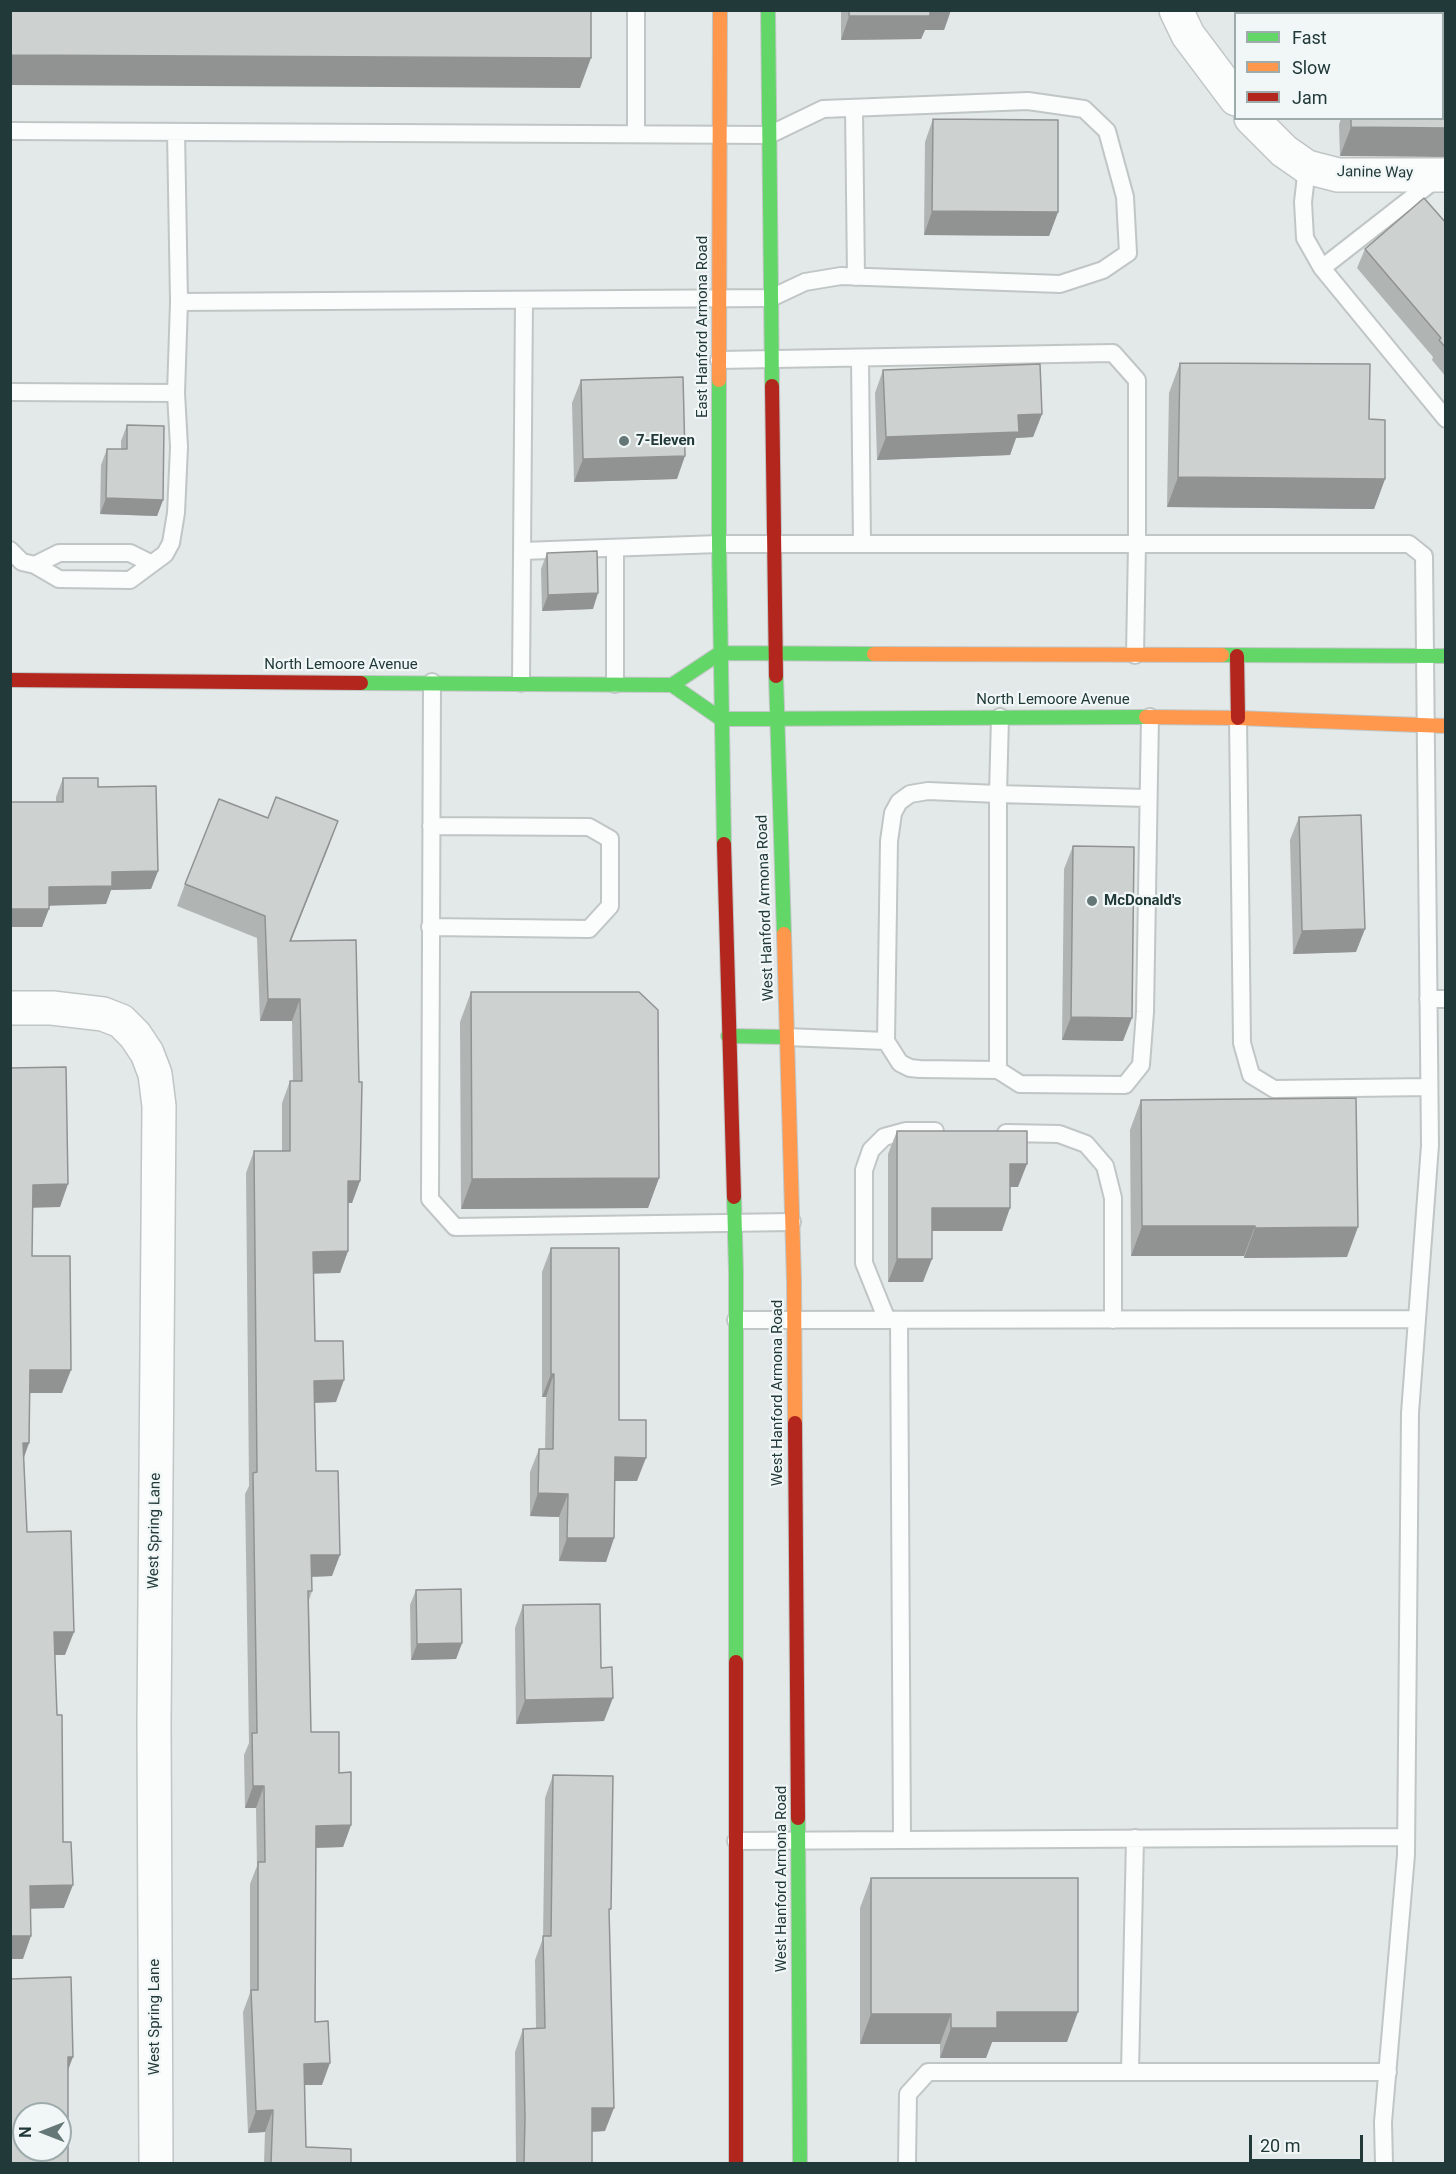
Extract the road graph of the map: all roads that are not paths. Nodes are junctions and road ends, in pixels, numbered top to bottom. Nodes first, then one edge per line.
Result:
1 (636, 10) edge
2 (720, 10) edge
3 (768, 10) edge
4 (1176, 10) edge
5 (1234, 96) edge
6 (854, 108) junction
7 (1253, 120) edge
8 (10, 131) edge
9 (176, 132) junction
10 (636, 133) junction
11 (720, 133) junction
12 (769, 135) junction
13 (1307, 167) junction
14 (1444, 175) edge
15 (1322, 268) junction
16 (856, 277) junction
17 (771, 298) junction
18 (719, 299) junction
19 (524, 300) junction
20 (179, 302) junction
21 (861, 358) junction
22 (719, 360) junction
23 (772, 360) junction
24 (10, 392) edge
25 (176, 393) junction
26 (1446, 419) edge
27 (719, 544) junction
28 (774, 544) junction
29 (862, 544) junction
30 (1137, 544) junction
31 (615, 548) junction
32 (10, 550) edge
33 (522, 551) junction
34 (150, 563) junction
35 (35, 565) junction
36 (720, 653) junction
37 (776, 653) junction
38 (1135, 655) junction
39 (1237, 656) junction
40 (1424, 656) junction
41 (1446, 656) edge
42 (10, 680) edge
43 (432, 682) junction
44 (522, 683) junction
45 (615, 684) junction
46 (672, 685) junction
47 (1000, 717) junction
48 (1150, 717) junction
49 (778, 718) junction
50 (1238, 718) junction
51 (721, 719) junction
52 (1425, 726) junction
53 (1446, 726) edge
54 (998, 794) junction
55 (1147, 798) junction
56 (431, 826) junction
57 (430, 927) junction
58 (1428, 999) junction
59 (1446, 999) edge
60 (10, 1008) edge
61 (728, 1036) junction
62 (786, 1037) junction
63 (886, 1041) junction
64 (998, 1070) junction
65 (1435, 1096) edge
66 (953, 1132) edge
67 (989, 1132) edge
68 (792, 1222) junction
69 (734, 1224) junction
70 (1417, 1319) junction
71 (736, 1320) junction
72 (794, 1320) junction
73 (893, 1320) junction
74 (1113, 1320) junction
75 (1406, 1837) junction
76 (1135, 1838) junction
77 (902, 1839) junction
78 (798, 1840) junction
79 (736, 1841) junction
80 (1130, 2072) junction
81 (1388, 2072) junction
82 (156, 2163) edge
83 (736, 2163) edge
84 (800, 2163) edge
85 (907, 2163) edge
86 (1384, 2163) edge

1 - 10 lane
2 - 11 main road, East Hanford Armona Road
3 - 12 main road
4 - 5 street
6 - 12 lane
6 - 16 lane
6 - 16 lane
7 - 13 street, Janine Way
8 - 9 lane
9 - 10 lane
9 - 20 lane
10 - 11 lane
11 - 12 lane
11 - 18 main road, East Hanford Armona Road
12 - 17 main road
13 - 14 street, Janine Way
13 - 15 lane
14 - 15 lane
15 - 26 lane
16 - 17 lane
17 - 18 lane
17 - 23 main road
18 - 19 lane
18 - 22 main road, East Hanford Armona Road
19 - 20 lane
19 - 33 lane
20 - 25 lane
21 - 23 lane
21 - 29 lane
21 - 30 lane
22 - 23 lane
22 - 27 main road, East Hanford Armona Road
23 - 28 main road
24 - 25 lane
25 - 34 lane
27 - 28 lane
27 - 31 lane
27 - 36 main road, East Hanford Armona Road
28 - 29 lane
28 - 37 main road, West Hanford Armona Road
29 - 30 lane
30 - 38 lane
30 - 40 lane
31 - 33 lane
31 - 45 lane
32 - 35 lane
33 - 44 lane
34 - 35 lane
34 - 35 lane
36 - 37 main road
36 - 46 main road
36 - 51 main road, East Hanford Armona Road
37 - 38 main road
37 - 49 main road, West Hanford Armona Road
38 - 39 main road
39 - 40 main road
39 - 50 main road
40 - 41 main road
40 - 52 lane
42 - 43 main road, North Lemoore Avenue
43 - 44 main road, North Lemoore Avenue
43 - 56 lane
44 - 45 main road, North Lemoore Avenue
45 - 46 main road, North Lemoore Avenue
46 - 51 main road
47 - 48 main road, North Lemoore Avenue
47 - 49 main road, North Lemoore Avenue
47 - 54 lane
48 - 50 main road, North Lemoore Avenue
48 - 55 lane
49 - 51 main road, North Lemoore Avenue
49 - 62 main road, West Hanford Armona Road
50 - 52 main road, North Lemoore Avenue
50 - 65 lane
51 - 61 main road, East Hanford Armona Road
52 - 53 main road, North Lemoore Avenue
52 - 58 lane
54 - 55 lane
54 - 63 lane
54 - 64 lane
55 - 64 lane
56 - 57 lane
56 - 57 lane
57 - 69 lane
58 - 59 lane
58 - 65 lane
60 - 82 street, West Spring Lane
61 - 62 main road
61 - 69 main road
62 - 63 lane
62 - 68 main road, West Hanford Armona Road
63 - 64 lane
65 - 70 lane
66 - 73 lane
67 - 74 lane
68 - 69 lane
68 - 72 main road, West Hanford Armona Road
69 - 71 main road
70 - 74 lane
70 - 75 lane
71 - 72 lane
71 - 79 main road
72 - 73 lane
72 - 78 main road, West Hanford Armona Road
73 - 74 lane
73 - 77 lane
75 - 76 lane
75 - 81 lane
76 - 77 lane
76 - 80 lane
77 - 78 lane
78 - 79 lane
78 - 84 main road, West Hanford Armona Road
79 - 83 main road
80 - 81 lane
80 - 85 lane
81 - 86 lane

